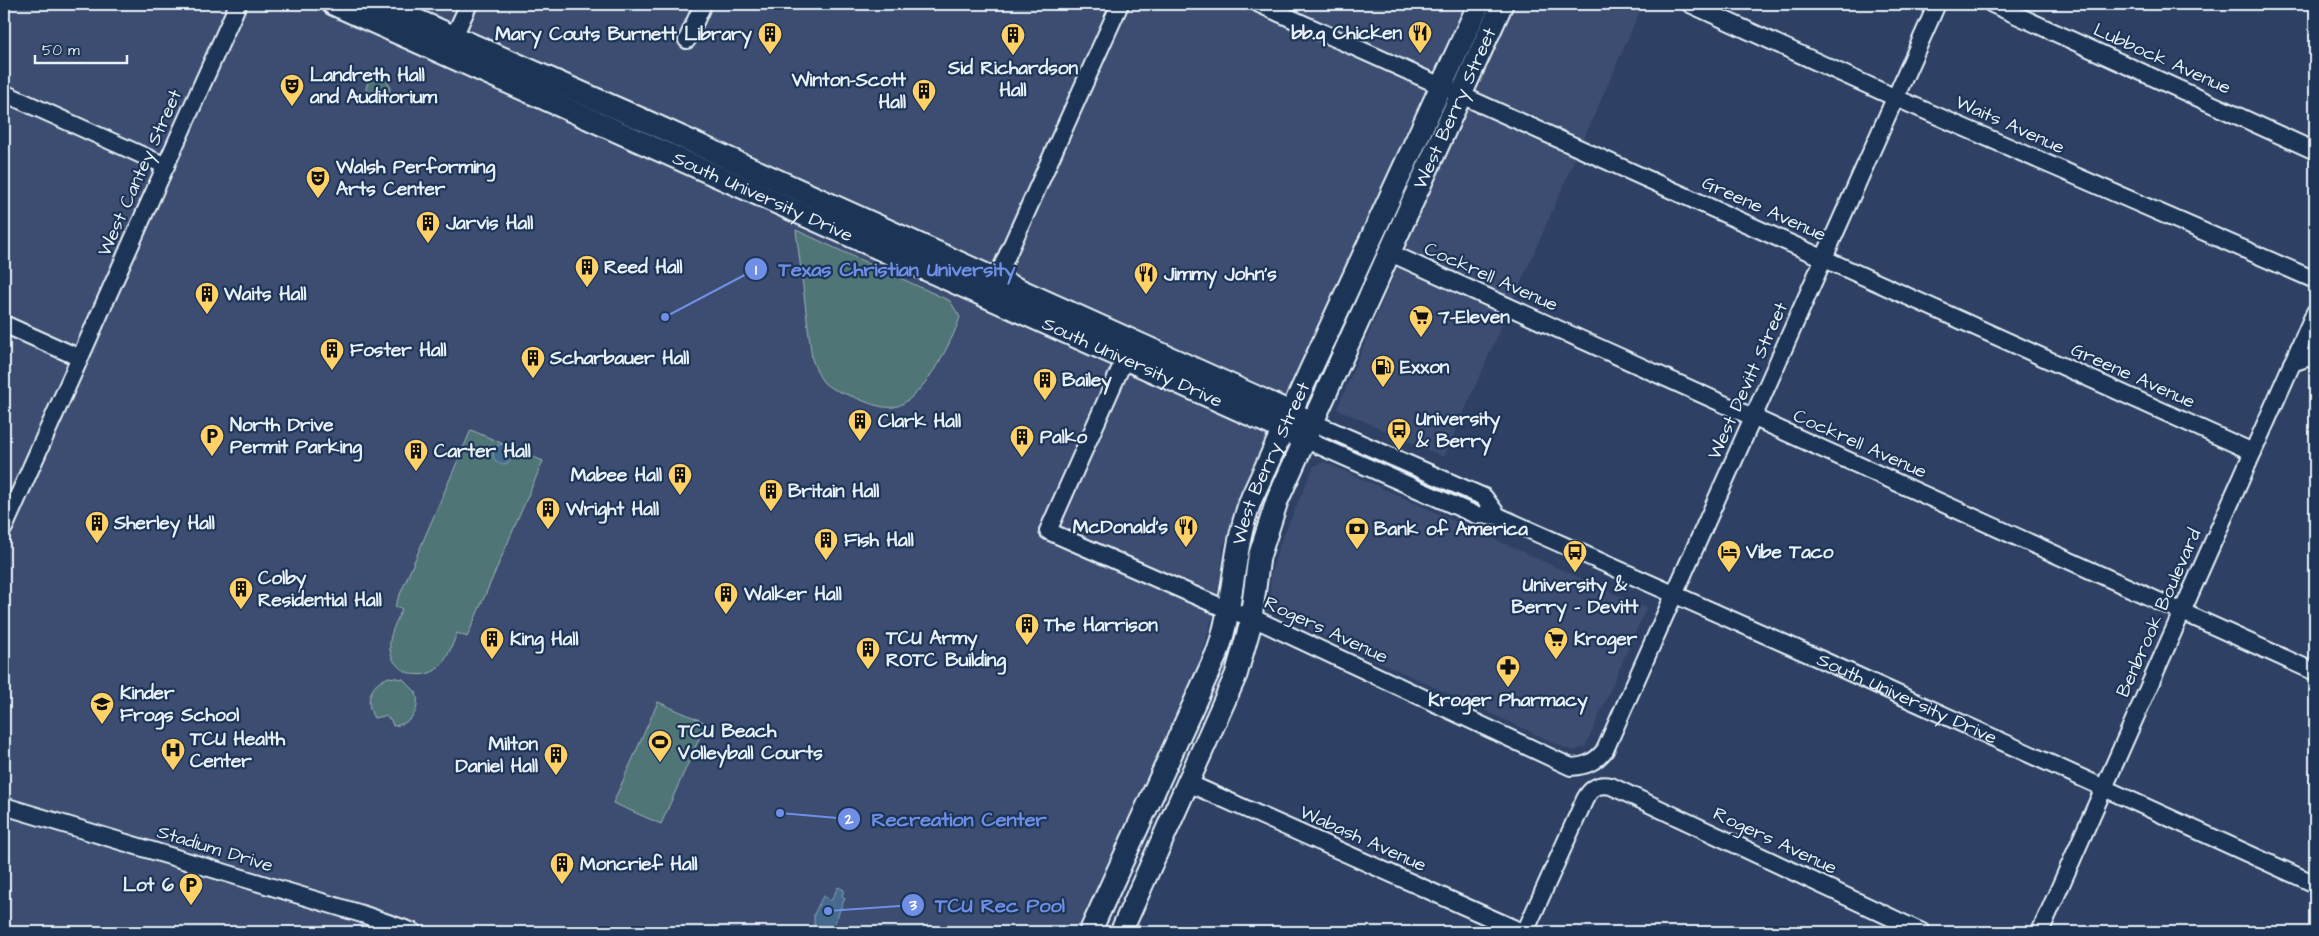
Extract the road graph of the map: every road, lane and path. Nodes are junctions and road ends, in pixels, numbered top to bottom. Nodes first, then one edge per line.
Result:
1 (238, 4) edge
2 (333, 4) edge
3 (380, 4) edge
4 (469, 4) edge
5 (703, 4) edge
6 (1120, 4) edge
7 (1258, 4) edge
8 (1479, 4) edge
9 (1502, 4) edge
10 (1690, 4) edge
11 (1937, 4) edge
12 (1992, 4) edge
13 (687, 40) dead end
14 (450, 45) junction
15 (1451, 89) junction
16 (4, 93) edge
17 (1896, 98) junction
18 (2315, 151) edge
19 (166, 166) junction
20 (1397, 181) junction
21 (1388, 252) junction
22 (1824, 258) junction
23 (2315, 280) edge
24 (993, 288) junction
25 (2315, 312) edge
26 (4, 324) edge
27 (80, 358) junction
28 (1125, 358) junction
29 (2315, 358) edge
30 (2292, 363) junction
31 (1753, 418) junction
32 (1288, 421) junction
33 (1308, 430) junction
34 (2253, 452) junction
35 (1245, 520) junction
36 (4, 528) edge
37 (1674, 594) junction
38 (1228, 610) junction
39 (2182, 611) junction
40 (1251, 617) junction
41 (1211, 669) junction
42 (2315, 672) edge
43 (1585, 766) joint
44 (1161, 779) junction
45 (1188, 783) junction
46 (2102, 788) junction
47 (4, 806) edge
48 (1145, 878) junction
49 (2315, 884) edge
50 (414, 932) edge
51 (1090, 932) edge
52 (1120, 932) edge
53 (1524, 932) edge
54 (1922, 932) edge
55 (2040, 932) edge

1 - 19 street, West Cantey Street
2 - 14 main road, South University Drive
3 - 14 main road, South University Drive
4 - 14 street
5 - 13 street
6 - 24 street
7 - 15 street, Greene Avenue
8 - 15 main road, West Berry Street
9 - 15 main road, West Berry Street
10 - 17 street, Waits Avenue
11 - 17 street, West Devitt Street
12 - 18 street, Lubbock Avenue
14 - 24 main road, South University Drive
15 - 20 main road, West Berry Street
15 - 21 main road, West Berry Street
15 - 22 street, Greene Avenue
16 - 19 street
17 - 22 street, West Devitt Street
17 - 23 street, Waits Avenue
19 - 27 street, West Cantey Street
20 - 21 main road
20 - 32 main road, West Berry Street
21 - 31 street, Cockrell Avenue
21 - 33 main road, West Berry Street
22 - 31 street, West Devitt Street
22 - 34 street, Greene Avenue
24 - 28 main road, South University Drive
24 - 32 main road, South University Drive
25 - 30 street, Benbrook Boulevard
26 - 27 street
27 - 36 street, West Cantey Street
28 - 32 main road, South University Drive
28 - 38 street, Rogers Avenue
29 - 30 street
30 - 34 street, Benbrook Boulevard
31 - 37 street, West Devitt Street
31 - 39 street, Cockrell Avenue
32 - 33 main road, South University Drive
32 - 35 main road, West Berry Street
33 - 37 street, South University Drive
33 - 40 main road, West Berry Street
34 - 39 street, Benbrook Boulevard
35 - 38 main road, West Berry Street
35 - 40 main road
37 - 43 street, West Devitt Street
37 - 46 street, South University Drive
38 - 40 street, Rogers Avenue
38 - 41 main road, West Berry Street
39 - 42 street, Cockrell Avenue
39 - 46 street, Benbrook Boulevard
40 - 43 street, Rogers Avenue
40 - 45 main road, West Berry Street
41 - 44 main road, West Berry Street
41 - 45 main road
44 - 48 main road
44 - 51 main road, West Berry Street
45 - 48 main road, West Berry Street
45 - 53 street, Wabash Avenue
46 - 49 street, South University Drive
46 - 55 street, Benbrook Boulevard
47 - 50 street, Stadium Drive
48 - 52 main road, West Berry Street
53 - 54 street, Rogers Avenue

